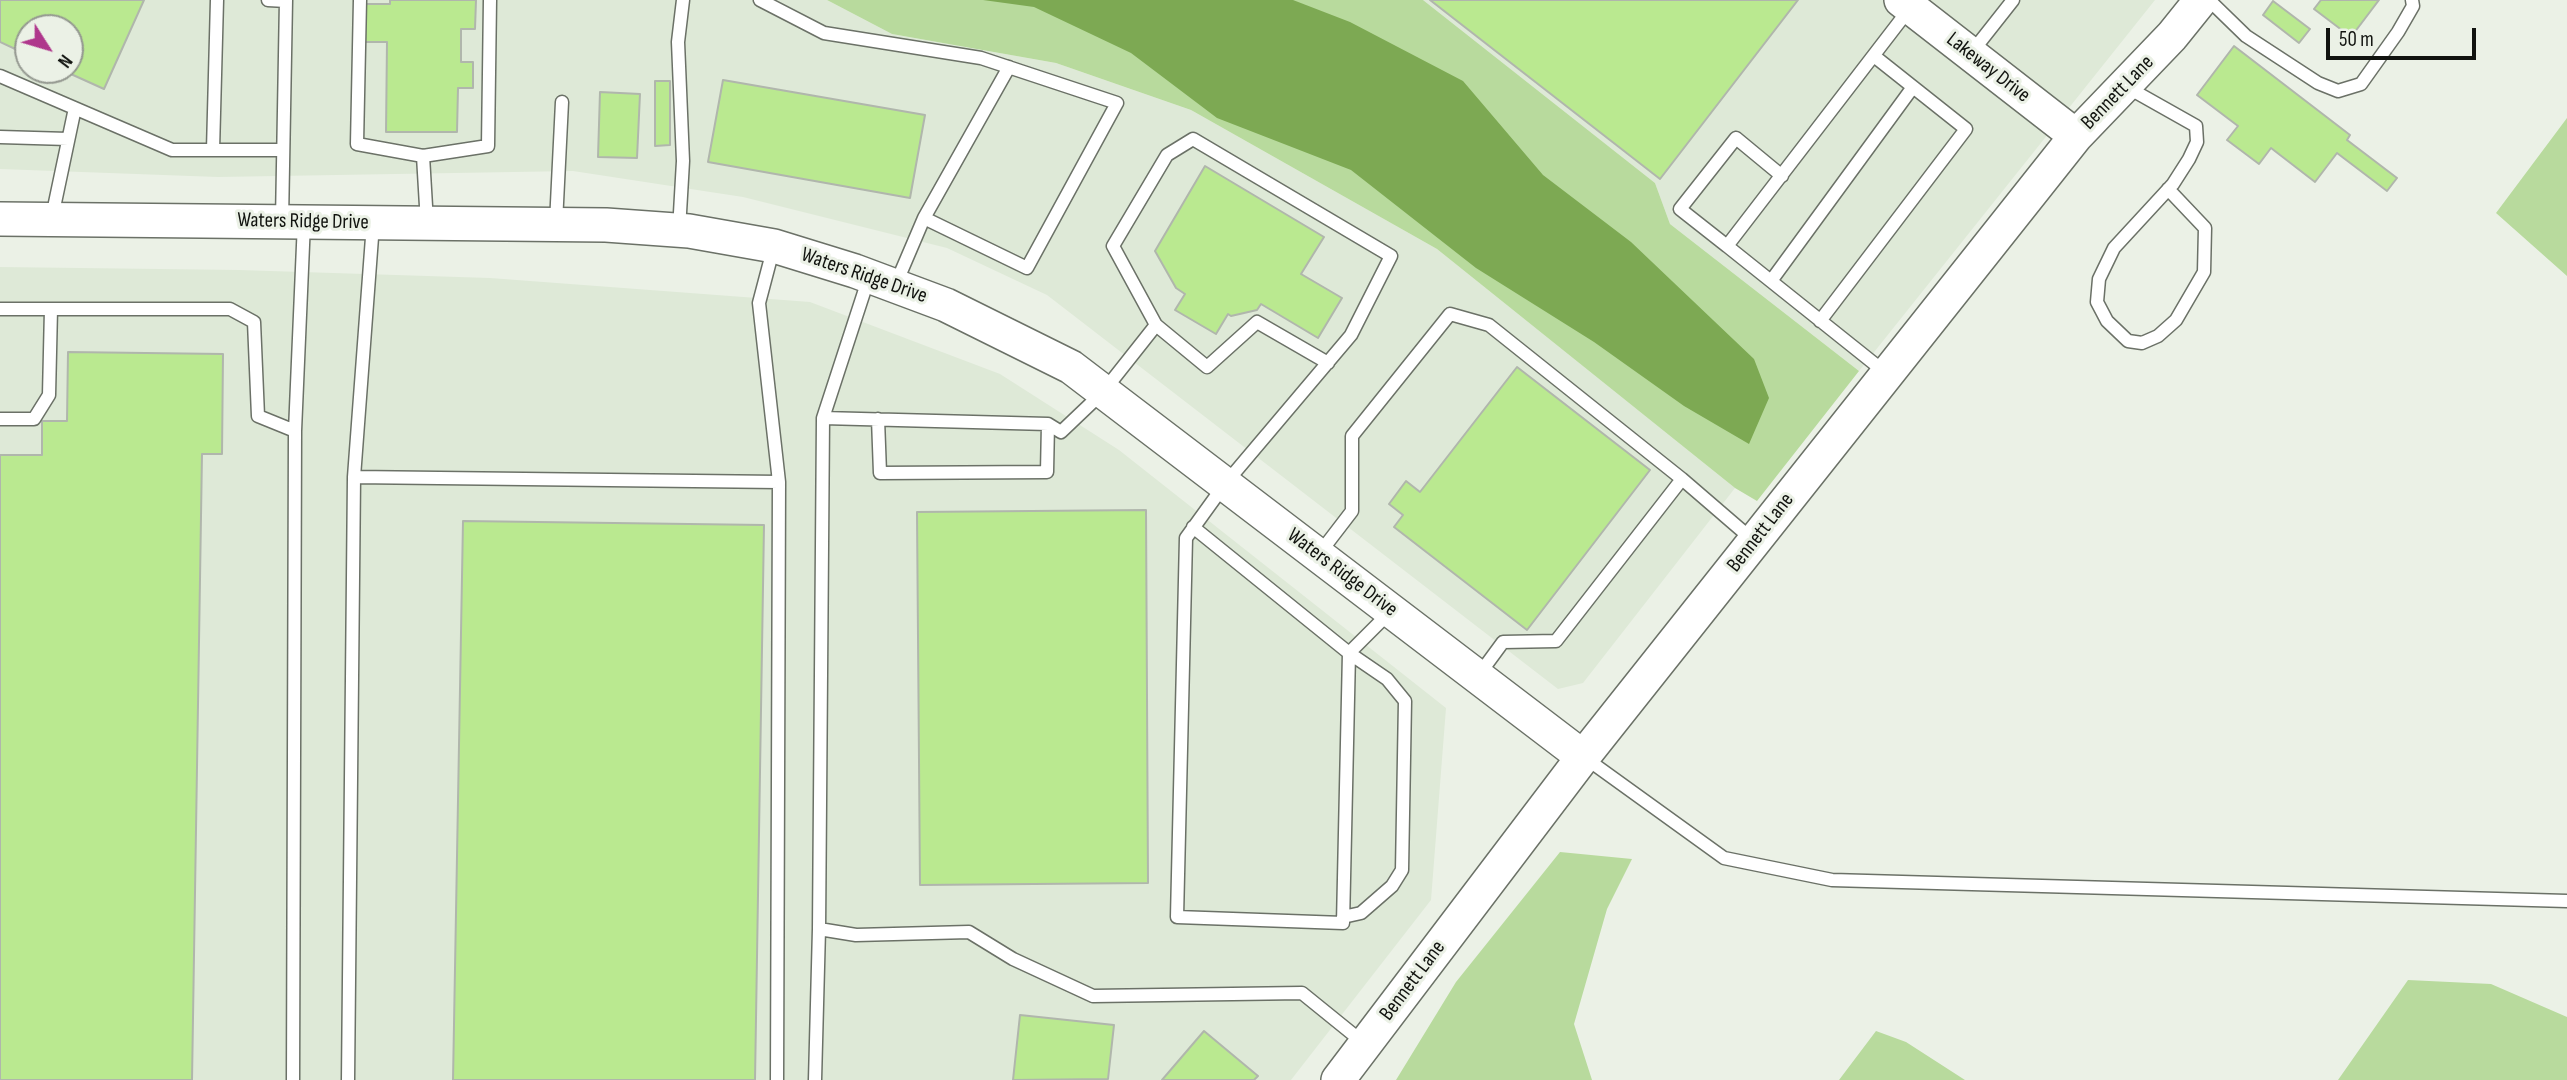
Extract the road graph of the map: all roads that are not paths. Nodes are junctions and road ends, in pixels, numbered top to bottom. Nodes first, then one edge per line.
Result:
1 (217, 0) edge
2 (268, 0) edge
3 (286, 0) edge
4 (360, 0) edge
5 (490, 0) edge
6 (683, 0) edge
7 (760, 0) edge
8 (2013, 0) edge
9 (2201, 0) edge
10 (2209, 0) edge
11 (2412, 0) edge
12 (1905, 4) edge
13 (1971, 54) junction
14 (1874, 55) junction
15 (1009, 67) junction
16 (0, 76) edge
17 (2125, 85) junction
18 (1913, 87) junction
19 (562, 103) dead end
20 (75, 108) junction
21 (2076, 136) junction
22 (0, 137) edge
23 (68, 139) junction
24 (283, 149) junction
25 (214, 150) junction
26 (423, 156) junction
27 (1782, 176) junction
28 (2168, 189) junction
29 (924, 218) junction
30 (0, 219) edge
31 (52, 220) junction
32 (293, 222) junction
33 (373, 223) junction
34 (427, 223) junction
35 (556, 224) junction
36 (679, 230) junction
37 (774, 246) junction
38 (1727, 246) junction
39 (882, 281) junction
40 (1771, 281) junction
41 (0, 309) edge
42 (51, 309) junction
43 (1820, 321) junction
44 (1156, 325) junction
45 (1328, 363) junction
46 (1887, 374) junction
47 (1103, 392) junction
48 (823, 418) junction
49 (0, 419) edge
50 (878, 419) junction
51 (1048, 424) junction
52 (295, 431) junction
53 (354, 477) junction
54 (1682, 479) junction
55 (779, 482) junction
56 (1225, 484) junction
57 (1193, 527) junction
58 (1755, 541) junction
59 (1318, 556) junction
60 (1391, 611) junction
61 (1349, 653) junction
62 (1477, 677) junction
63 (1583, 757) junction
64 (2567, 901) edge
65 (1343, 917) junction
66 (819, 929) junction
67 (1366, 1044) junction
68 (293, 1080) edge
69 (348, 1080) edge
70 (777, 1080) edge
71 (815, 1080) edge
72 (1339, 1080) edge

1 - 25 lane
2 - 3 lane
3 - 24 lane
4 - 26 lane
5 - 26 lane
6 - 36 lane
7 - 15 lane
8 - 13 lane
9 - 17 street, Bennett Lane
10 - 11 lane
12 - 13 street, Lakeway Drive
12 - 14 lane
13 - 21 street, Lakeway Drive
14 - 18 lane
14 - 27 lane
15 - 29 lane
15 - 29 lane
16 - 20 lane
17 - 21 street, Bennett Lane
17 - 28 lane
18 - 40 lane
18 - 43 lane
19 - 35 lane
20 - 23 lane
20 - 25 lane
21 - 46 street, Bennett Lane
22 - 23 lane
23 - 31 lane
24 - 25 lane
24 - 32 lane
26 - 34 lane
27 - 38 lane
27 - 38 lane
28 - 28 lane
29 - 39 lane
30 - 31 street, Waters Ridge Drive
31 - 32 street, Waters Ridge Drive
32 - 33 street, Waters Ridge Drive
32 - 52 lane
33 - 34 street, Waters Ridge Drive
33 - 53 lane
34 - 35 street, Waters Ridge Drive
35 - 36 street, Waters Ridge Drive
36 - 37 street, Waters Ridge Drive
37 - 39 street, Waters Ridge Drive
37 - 55 lane
38 - 40 lane
39 - 47 street, Waters Ridge Drive
39 - 48 lane
40 - 43 lane
41 - 42 lane
42 - 49 lane
42 - 52 lane
43 - 46 lane
44 - 45 lane
44 - 45 lane
44 - 47 lane
45 - 56 lane
46 - 58 street, Bennett Lane
47 - 51 lane
47 - 56 street, Waters Ridge Drive
48 - 50 lane
48 - 66 lane
50 - 51 lane
50 - 51 lane
52 - 68 lane
53 - 55 lane
53 - 69 lane
54 - 58 lane
54 - 59 lane
54 - 62 lane
55 - 70 lane
56 - 57 lane
56 - 59 street, Waters Ridge Drive
57 - 61 lane
57 - 65 lane
58 - 63 street, Bennett Lane
59 - 60 street, Waters Ridge Drive
60 - 61 lane
60 - 62 street, Waters Ridge Drive
61 - 65 lane
61 - 65 lane
62 - 63 street, Waters Ridge Drive
63 - 64 lane
63 - 67 street, Bennett Lane
66 - 67 lane
66 - 71 lane
67 - 72 street, Bennett Lane

